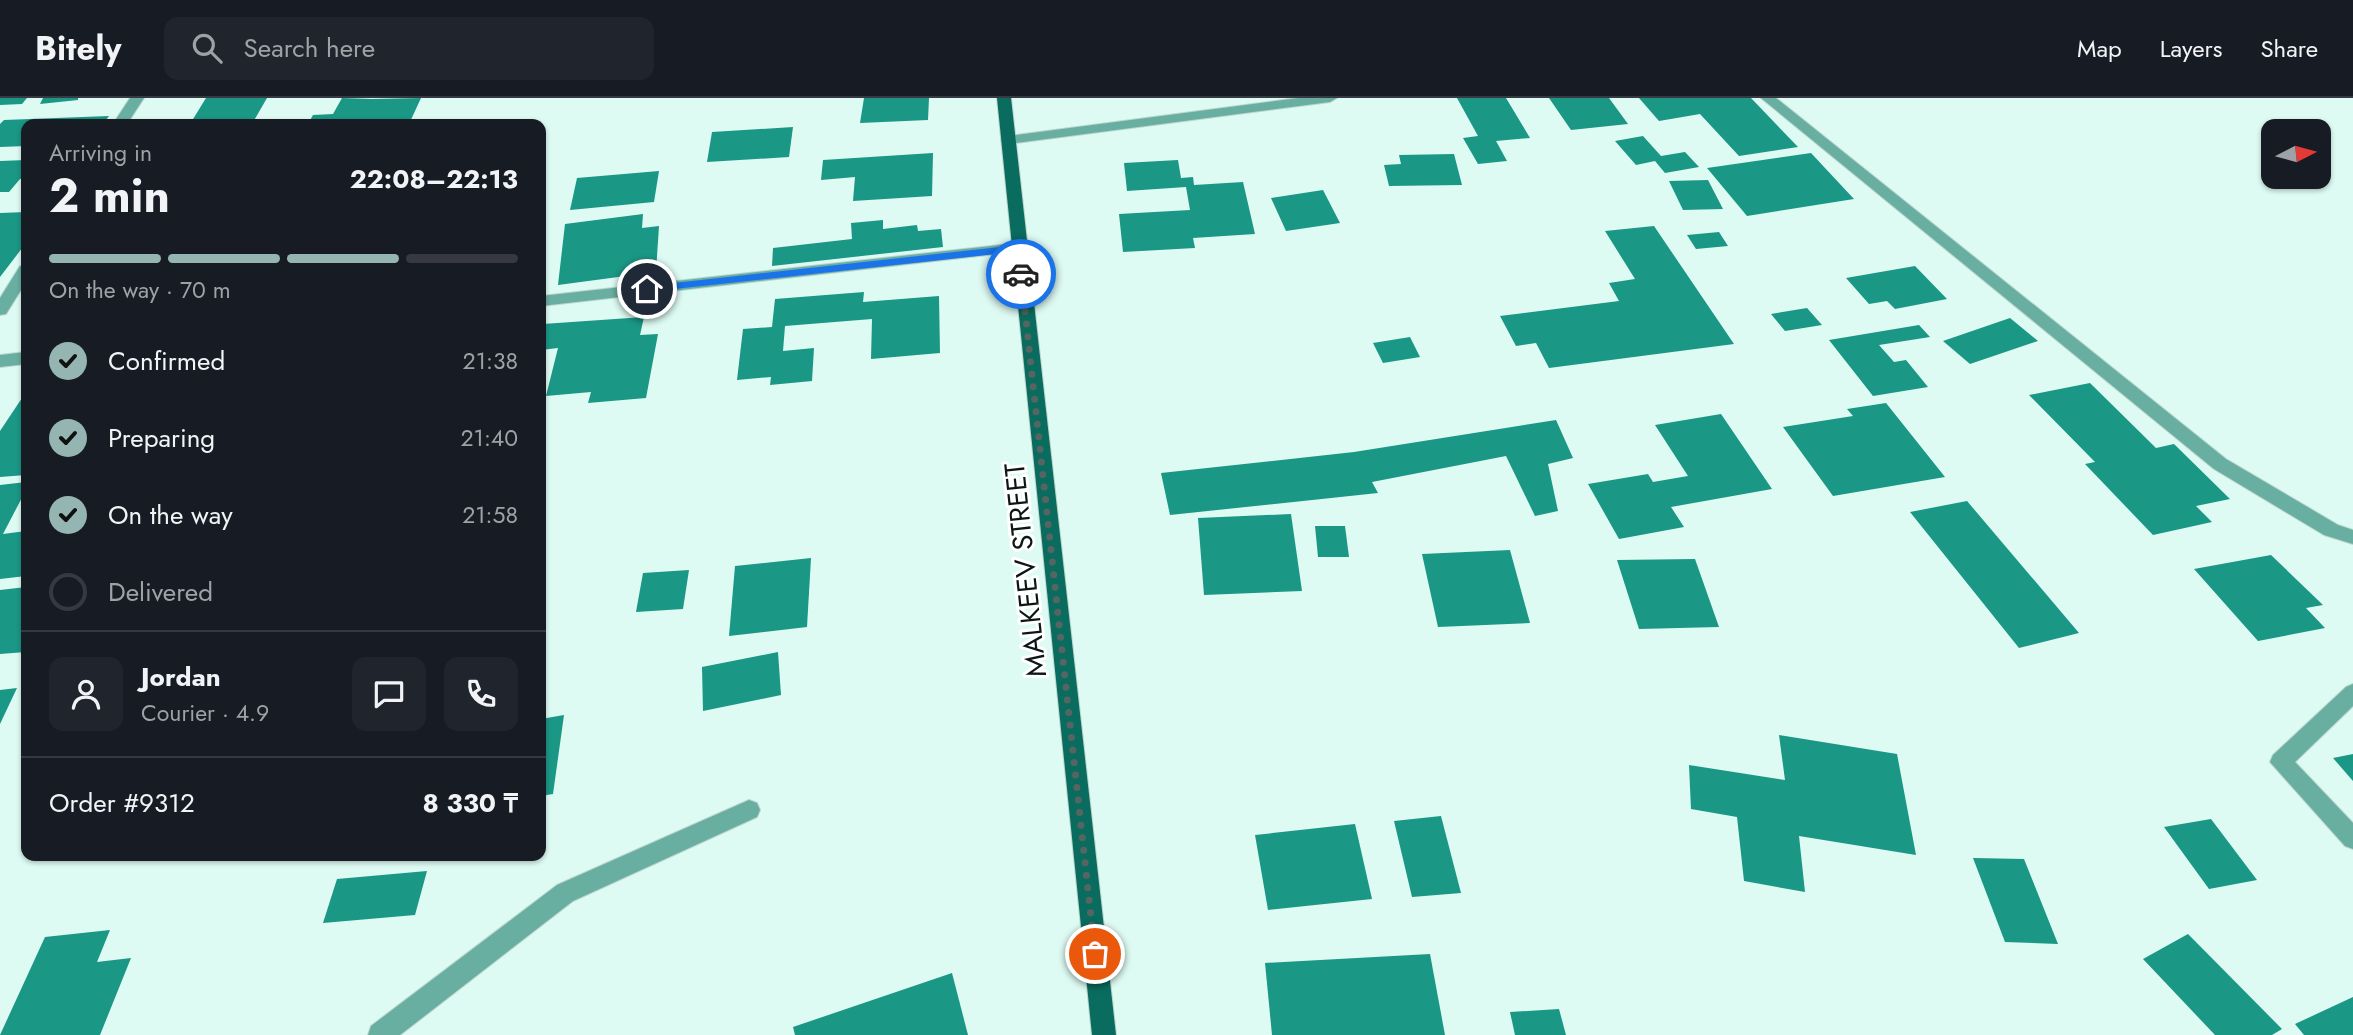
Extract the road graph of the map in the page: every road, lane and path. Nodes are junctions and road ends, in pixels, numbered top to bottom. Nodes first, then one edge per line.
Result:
1 (137, 98) edge
2 (1004, 98) edge
3 (1330, 98) edge
4 (1768, 98) edge
5 (123, 119) edge
6 (1008, 140) junction
7 (1018, 248) junction
8 (21, 278) edge
9 (546, 300) edge
10 (0, 310) edge
11 (21, 359) edge
12 (0, 361) edge
13 (2353, 537) edge
14 (2353, 693) edge
15 (749, 810) dead end
16 (2353, 839) edge
17 (380, 1035) edge
18 (1104, 1035) edge

1 - 5 street
2 - 6 main road, MALKEEV STREET
3 - 6 street
4 - 13 street
6 - 7 main road, MALKEEV STREET
7 - 9 street
7 - 18 main road, MALKEEV STREET
8 - 10 street
11 - 12 street
14 - 16 street
15 - 17 street

